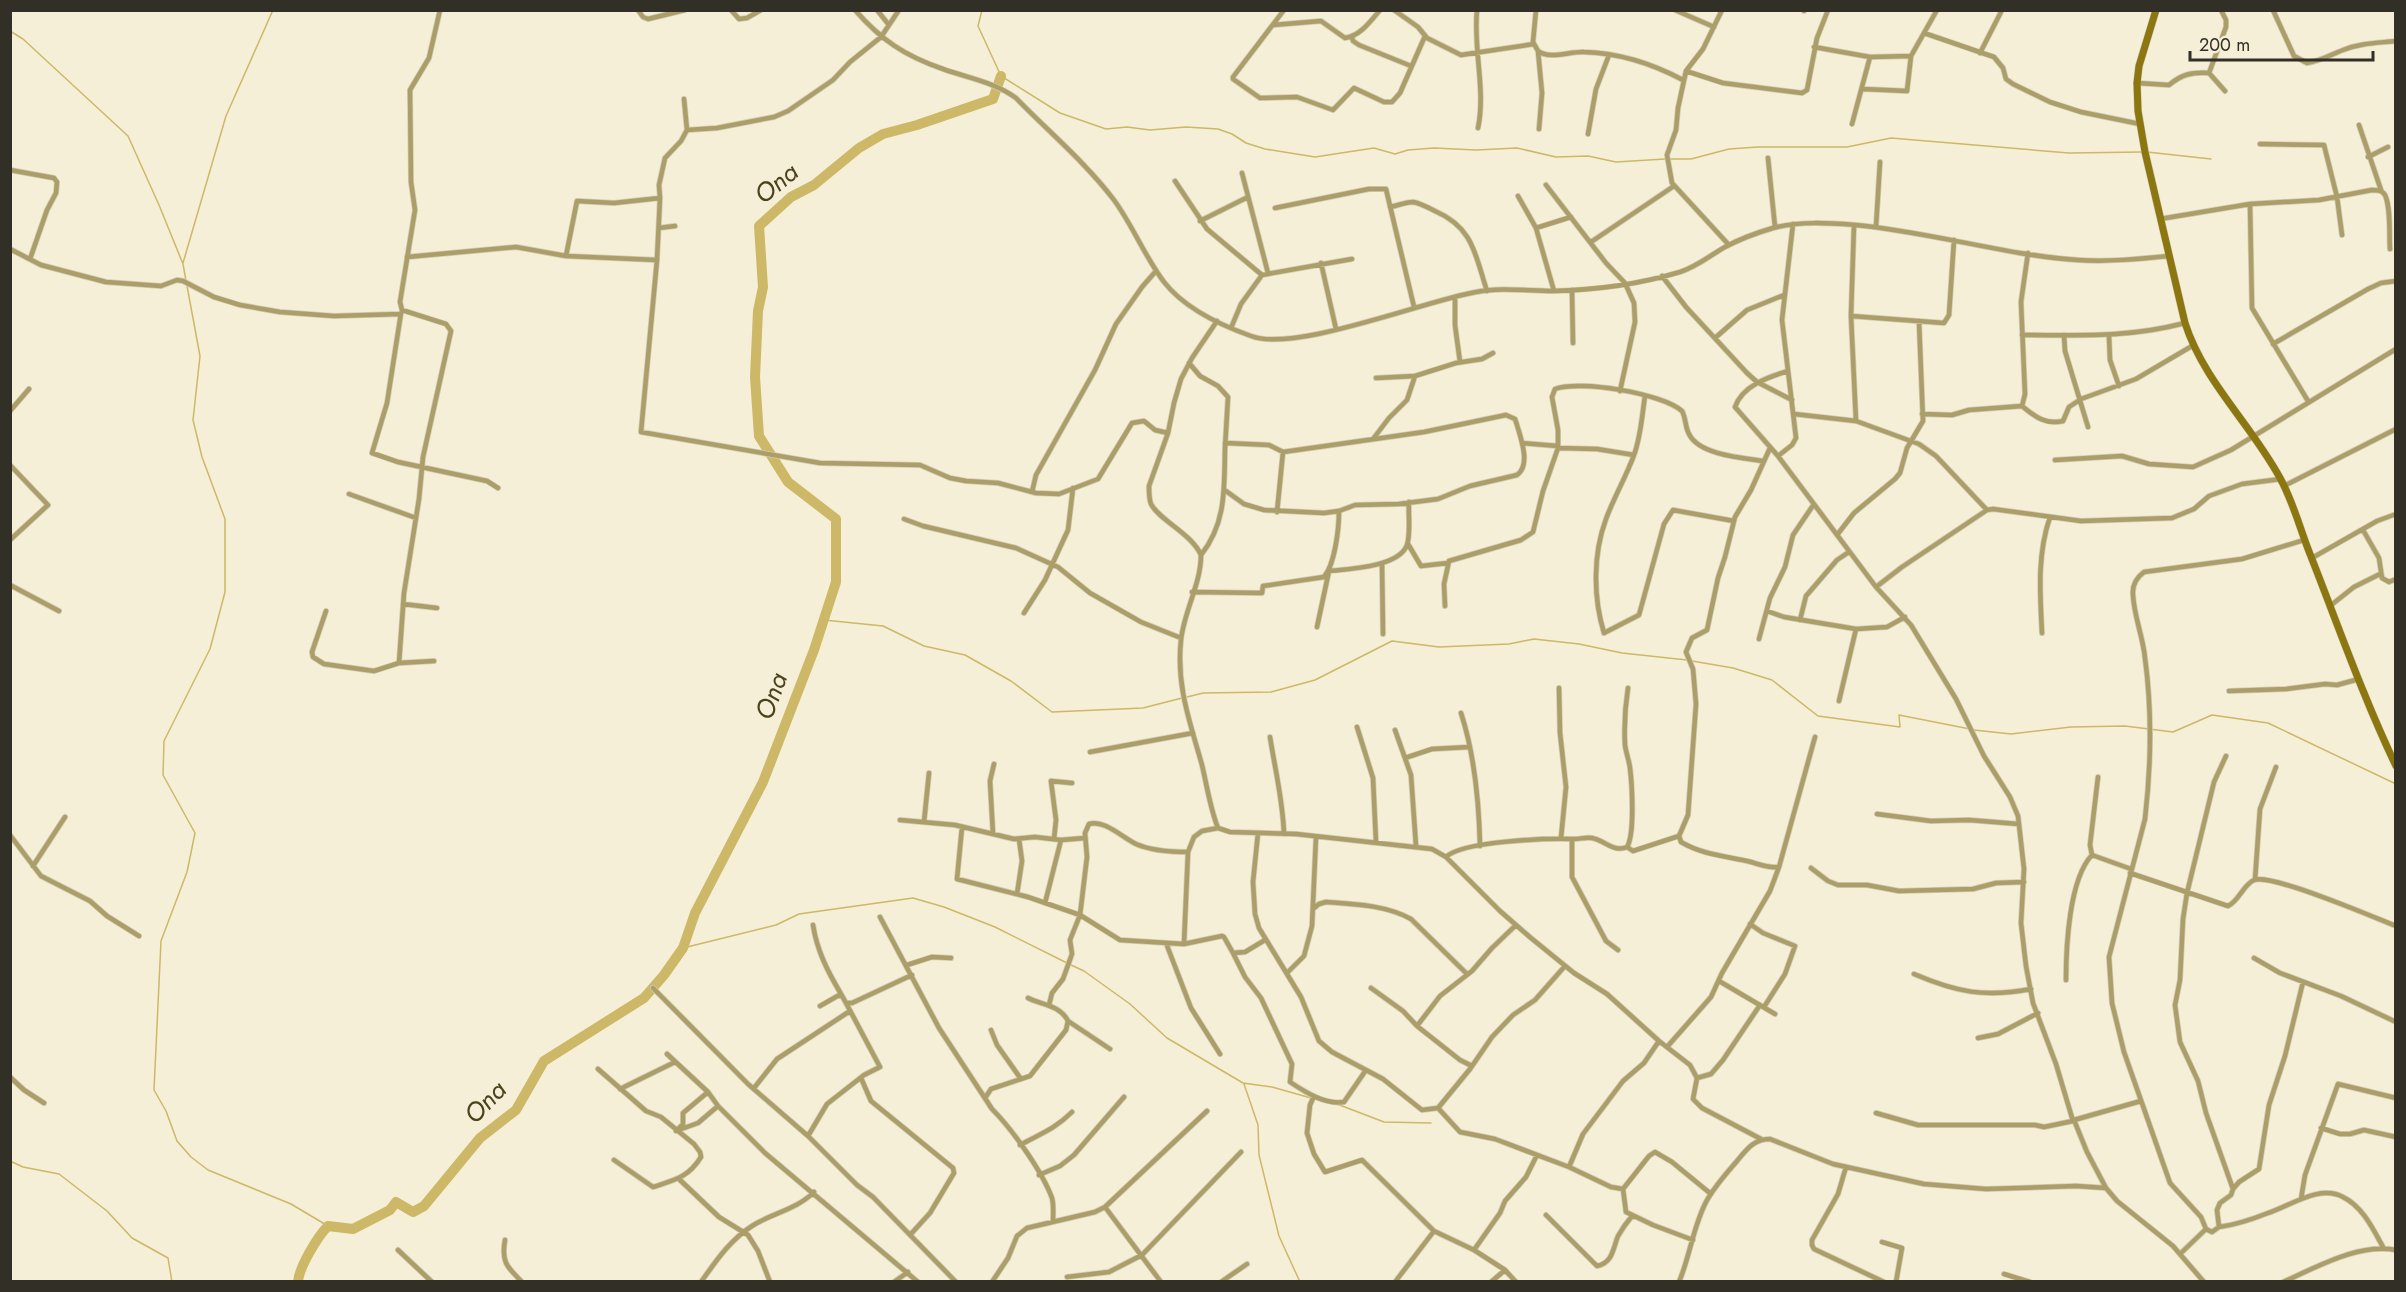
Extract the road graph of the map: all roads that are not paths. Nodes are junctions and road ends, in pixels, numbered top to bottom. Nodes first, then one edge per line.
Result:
1 (440, 10) edge
2 (638, 10) edge
3 (685, 10) edge
4 (731, 10) edge
5 (761, 10) edge
6 (878, 10) edge
7 (899, 10) edge
8 (1284, 10) edge
9 (1380, 10) edge
10 (1395, 10) edge
11 (1477, 10) edge
12 (1536, 10) edge
13 (1675, 10) edge
14 (1722, 10) edge
15 (1828, 10) edge
16 (1937, 10) edge
17 (2002, 10) edge
18 (2156, 10) edge
19 (2221, 10) edge
20 (2273, 10) edge
21 (857, 12) edge
22 (890, 25) junction
23 (1273, 25) junction
24 (1714, 27) junction
25 (1924, 33) junction
26 (1425, 36) junction
27 (881, 37) junction
28 (1352, 37) junction
29 (2396, 41) edge
30 (1534, 44) junction
31 (1815, 47) junction
32 (1539, 51) junction
33 (1477, 53) junction
34 (1980, 53) junction
35 (1609, 55) junction
36 (1911, 56) junction
37 (1870, 57) junction
38 (1411, 66) junction
39 (1686, 71) junction
40 (2209, 73) junction
41 (1683, 80) junction
42 (2137, 83) junction
43 (1863, 89) junction
44 (2225, 91) dead end
45 (684, 99) dead end
46 (1852, 124) dead end
47 (2140, 124) junction
48 (2359, 125) dead end
49 (1478, 128) dead end
50 (1539, 129) dead end
51 (687, 130) junction
52 (1588, 134) dead end
53 (2260, 144) dead end
54 (2388, 147) dead end
55 (2368, 157) junction
56 (1768, 158) dead end
57 (1881, 162) dead end
58 (10, 170) edge
59 (1242, 173) dead end
60 (1175, 181) dead end
61 (1546, 185) dead end
62 (1674, 186) junction
63 (2381, 190) junction
64 (1518, 196) dead end
65 (1248, 197) junction
66 (2337, 197) junction
67 (660, 198) junction
68 (2250, 204) junction
69 (1390, 207) junction
70 (1275, 208) dead end
71 (1571, 217) junction
72 (2160, 219) junction
73 (1200, 221) junction
74 (1793, 224) junction
75 (1854, 225) junction
76 (675, 226) dead end
77 (1775, 227) junction
78 (1876, 227) junction
79 (659, 228) junction
80 (1536, 228) junction
81 (2342, 235) dead end
82 (1954, 240) junction
83 (1591, 242) junction
84 (1729, 245) junction
85 (10, 249) edge
86 (2390, 249) dead end
87 (2028, 253) junction
88 (566, 256) junction
89 (2169, 256) junction
90 (407, 257) junction
91 (30, 259) junction
92 (1352, 259) dead end
93 (657, 260) junction
94 (1321, 263) junction
95 (1156, 271) junction
96 (1268, 273) junction
97 (1262, 275) junction
98 (1662, 276) junction
99 (2396, 281) edge
100 (1625, 283) junction
101 (1572, 290) junction
102 (1487, 291) junction
103 (1554, 291) junction
104 (1784, 295) junction
105 (1455, 297) junction
106 (1414, 307) junction
107 (401, 312) junction
108 (1851, 316) junction
109 (1217, 321) junction
110 (1919, 321) junction
111 (2184, 323) junction
112 (1231, 328) junction
113 (1336, 329) junction
114 (2022, 335) junction
115 (2064, 335) junction
116 (2109, 336) junction
117 (1715, 338) junction
118 (1573, 343) dead end
119 (2273, 344) junction
120 (2192, 346) junction
121 (2396, 349) edge
122 (1493, 354) dead end
123 (1460, 362) junction
124 (1189, 363) junction
125 (1788, 371) junction
126 (1415, 376) junction
127 (1377, 378) dead end
128 (1757, 381) junction
129 (2119, 386) junction
130 (28, 389) dead end
131 (1620, 390) junction
132 (1645, 396) junction
133 (2081, 399) junction
134 (1792, 400) junction
135 (2308, 401) junction
136 (2022, 406) junction
137 (10, 411) edge
138 (1794, 414) junction
139 (1922, 414) junction
140 (1856, 421) junction
141 (2088, 427) dead end
142 (2396, 429) edge
143 (1168, 433) junction
144 (2255, 436) junction
145 (1372, 439) junction
146 (1911, 441) junction
147 (1225, 443) junction
148 (1522, 444) junction
149 (1558, 447) junction
150 (1770, 448) junction
151 (1283, 452) junction
152 (1634, 455) junction
153 (1778, 456) junction
154 (2055, 460) dead end
155 (1764, 461) junction
156 (10, 465) edge
157 (423, 465) junction
158 (2282, 482) junction
159 (498, 488) dead end
160 (1073, 488) junction
161 (1226, 491) junction
162 (1032, 492) junction
163 (349, 494) dead end
164 (1409, 502) junction
165 (1814, 504) junction
166 (1987, 510) junction
167 (1340, 511) junction
168 (1277, 512) junction
169 (2396, 514) edge
170 (2050, 517) junction
171 (416, 518) junction
172 (904, 519) dead end
173 (1734, 521) junction
174 (2363, 530) junction
175 (1837, 535) junction
176 (10, 540) edge
177 (2304, 540) junction
178 (1408, 544) junction
179 (1849, 552) junction
180 (1201, 555) junction
181 (2312, 558) junction
182 (1382, 563) junction
183 (1448, 563) junction
184 (1052, 564) junction
185 (1329, 571) junction
186 (2380, 574) junction
187 (2396, 579) edge
188 (10, 585) edge
189 (1876, 587) junction
190 (1192, 592) junction
191 (403, 604) junction
192 (1445, 606) dead end
193 (2330, 606) junction
194 (437, 608) dead end
195 (59, 611) dead end
196 (326, 611) dead end
197 (1767, 611) junction
198 (1024, 613) dead end
199 (1905, 617) junction
200 (1800, 620) junction
201 (1317, 627) dead end
202 (1856, 629) junction
203 (2043, 633) dead end
204 (1383, 634) dead end
205 (1181, 638) junction
206 (1759, 639) dead end
207 (434, 661) dead end
208 (399, 663) junction
209 (2359, 680) junction
210 (1559, 688) dead end
211 (1628, 688) dead end
212 (2229, 691) dead end
213 (1839, 701) dead end
214 (1461, 713) dead end
215 (1357, 727) dead end
216 (1395, 730) dead end
217 (1194, 733) junction
218 (1270, 737) dead end
219 (1815, 737) dead end
220 (1470, 747) junction
221 (1090, 752) dead end
222 (2226, 756) dead end
223 (1405, 758) junction
224 (994, 764) dead end
225 (2396, 766) edge
226 (2276, 767) dead end
227 (929, 773) dead end
228 (2098, 777) dead end
229 (1072, 783) dead end
230 (1877, 814) dead end
231 (65, 817) dead end
232 (900, 820) dead end
233 (924, 822) junction
234 (2019, 824) junction
235 (962, 827) junction
236 (1218, 828) junction
237 (1258, 833) junction
238 (993, 834) junction
239 (1284, 834) junction
240 (10, 835) edge
241 (1679, 836) junction
242 (1316, 837) junction
243 (1085, 838) junction
244 (1561, 838) junction
245 (1019, 839) junction
246 (1054, 839) junction
247 (1572, 839) junction
248 (1061, 840) junction
249 (1376, 842) junction
250 (1416, 846) junction
251 (1480, 846) junction
252 (1627, 847) junction
253 (1188, 852) junction
254 (2092, 855) junction
255 (1446, 856) junction
256 (33, 866) junction
257 (1779, 867) junction
258 (1811, 868) dead end
259 (2130, 871) junction
260 (2255, 880) junction
261 (2024, 882) junction
262 (2187, 893) junction
263 (1017, 894) junction
264 (1045, 903) junction
265 (1313, 909) junction
266 (1080, 915) junction
267 (880, 917) dead end
268 (1750, 924) junction
269 (813, 925) dead end
270 (1516, 925) junction
271 (2396, 926) edge
272 (139, 936) dead end
273 (1265, 940) junction
274 (1166, 943) junction
275 (1184, 944) junction
276 (1618, 950) dead end
277 (1233, 953) junction
278 (951, 958) dead end
279 (2254, 958) dead end
280 (907, 965) junction
281 (1565, 966) junction
282 (1287, 973) junction
283 (1467, 974) junction
284 (1914, 974) dead end
285 (912, 975) junction
286 (2066, 980) dead end
287 (1719, 981) junction
288 (2303, 982) junction
289 (653, 988) dead end
290 (1371, 988) dead end
291 (2031, 989) junction
292 (841, 994) junction
293 (1028, 998) dead end
294 (846, 1003) junction
295 (1049, 1005) junction
296 (820, 1006) dead end
297 (1762, 1006) junction
298 (850, 1011) junction
299 (2038, 1013) junction
300 (1775, 1014) dead end
301 (1068, 1021) junction
302 (2396, 1022) edge
303 (1417, 1026) junction
304 (991, 1030) dead end
305 (1978, 1038) dead end
306 (1659, 1041) junction
307 (1667, 1047) junction
308 (1110, 1049) dead end
309 (667, 1054) dead end
310 (1220, 1054) dead end
311 (675, 1062) junction
312 (1472, 1066) junction
313 (598, 1069) dead end
314 (1366, 1070) junction
315 (10, 1077) edge
316 (861, 1078) junction
317 (1697, 1078) junction
318 (1021, 1079) junction
319 (754, 1088) junction
320 (620, 1089) junction
321 (708, 1092) junction
322 (1314, 1096) junction
323 (1124, 1097) dead end
324 (984, 1098) junction
325 (2396, 1098) edge
326 (2141, 1101) junction
327 (44, 1103) dead end
328 (718, 1106) junction
329 (1438, 1108) junction
330 (1207, 1111) dead end
331 (1072, 1112) dead end
332 (1876, 1113) dead end
333 (2073, 1121) junction
334 (2321, 1128) junction
335 (676, 1131) junction
336 (808, 1136) junction
337 (2396, 1137) edge
338 (1761, 1139) junction
339 (1020, 1145) junction
340 (1241, 1152) dead end
341 (1537, 1155) junction
342 (614, 1160) dead end
343 (1569, 1167) junction
344 (1846, 1167) junction
345 (1039, 1175) junction
346 (680, 1180) junction
347 (2106, 1188) junction
348 (1623, 1189) junction
349 (2233, 1189) junction
350 (814, 1192) junction
351 (1711, 1194) junction
352 (2301, 1199) junction
353 (1106, 1207) junction
354 (1546, 1215) dead end
355 (1632, 1216) junction
356 (1053, 1222) junction
357 (2219, 1227) junction
358 (1434, 1231) junction
359 (2204, 1231) junction
360 (742, 1233) junction
361 (910, 1235) junction
362 (505, 1240) dead end
363 (1693, 1240) junction
364 (1882, 1242) dead end
365 (2383, 1247) junction
366 (398, 1250) dead end
367 (1474, 1250) junction
368 (2396, 1250) edge
369 (2180, 1254) junction
370 (1142, 1255) junction
371 (1247, 1264) dead end
372 (1505, 1270) junction
373 (908, 1272) junction
374 (2004, 1274) dead end
375 (1067, 1276) dead end
376 (432, 1281) edge
377 (522, 1281) edge
378 (701, 1281) edge
379 (770, 1281) edge
380 (894, 1281) edge
381 (918, 1281) edge
382 (956, 1281) edge
383 (992, 1281) edge
384 (1161, 1281) edge
385 (1221, 1281) edge
386 (1395, 1281) edge
387 (1491, 1281) edge
388 (1516, 1281) edge
389 (1679, 1281) edge
390 (1884, 1281) edge
391 (1896, 1281) edge
392 (2030, 1281) edge
393 (2204, 1281) edge
394 (2283, 1281) edge

1 - 90 street
2 - 3 street
4 - 5 street
6 - 22 street
7 - 22 street
8 - 23 street
9 - 28 street
10 - 26 street
11 - 33 street
12 - 30 street
13 - 24 street
14 - 24 street
15 - 31 street
16 - 25 street
17 - 34 street
18 - 42 main road
19 - 40 street
20 - 29 street
21 - 27 street
22 - 27 street
23 - 28 street
23 - 38 street
24 - 39 street
25 - 34 street
25 - 36 street
26 - 33 street
26 - 38 street
27 - 51 street
27 - 95 street
28 - 38 street
30 - 32 street
30 - 33 street
31 - 37 street
31 - 39 street
32 - 35 street
32 - 50 street
33 - 49 street
34 - 47 street
35 - 41 street
35 - 52 street
36 - 37 street
36 - 43 street
37 - 43 street
39 - 41 street
40 - 42 street
40 - 44 street
41 - 62 street
42 - 47 main road
43 - 46 street
45 - 51 street
47 - 72 main road
48 - 55 street
51 - 67 street
53 - 66 street
54 - 55 street
55 - 63 street
56 - 77 street
57 - 78 street
58 - 91 street
59 - 65 street
60 - 73 street
61 - 71 street
62 - 83 street
62 - 84 street
63 - 66 street
63 - 86 street
64 - 80 street
65 - 73 street
65 - 96 street
66 - 68 street
66 - 81 street
67 - 79 street
67 - 88 street
68 - 72 street
68 - 119 street
69 - 70 street
69 - 102 street
69 - 106 street
71 - 80 street
71 - 83 street
72 - 89 main road
73 - 97 street
74 - 75 street
74 - 77 street
74 - 104 street
75 - 78 street
75 - 108 street
76 - 79 street
77 - 84 street
78 - 82 street
79 - 93 street
80 - 103 street
82 - 87 street
82 - 110 street
83 - 100 street
84 - 98 street
85 - 91 street
87 - 89 street
87 - 114 street
88 - 90 street
88 - 93 street
89 - 111 main road
90 - 107 street
91 - 107 street
92 - 94 street
93 - 162 street
94 - 96 street
94 - 113 street
95 - 109 street
95 - 162 street
96 - 97 street
97 - 112 street
98 - 100 street
98 - 117 street
99 - 119 street
100 - 101 street
100 - 131 street
101 - 103 street
101 - 118 street
102 - 103 street
102 - 105 street
104 - 117 street
104 - 125 street
105 - 106 street
105 - 123 street
106 - 113 street
107 - 157 street
107 - 157 street
108 - 110 street
108 - 140 street
109 - 112 street
109 - 124 street
110 - 139 street
111 - 116 street
111 - 120 main road
112 - 113 street
114 - 115 street
114 - 136 street
115 - 116 street
115 - 133 street
116 - 129 street
117 - 128 street
119 - 135 street
120 - 129 street
120 - 144 main road
121 - 135 street
122 - 123 street
123 - 126 street
124 - 143 street
124 - 147 street
125 - 128 street
125 - 134 street
126 - 127 street
126 - 145 street
128 - 134 street
128 - 150 street
129 - 133 street
130 - 137 street
131 - 132 street
131 - 149 street
132 - 152 street
132 - 155 street
133 - 136 street
133 - 141 street
134 - 138 street
135 - 144 street
136 - 139 street
138 - 140 street
138 - 153 street
139 - 146 street
140 - 146 street
142 - 158 street
143 - 160 street
143 - 180 street
144 - 154 street
144 - 158 main road
145 - 148 street
145 - 151 street
146 - 166 street
146 - 175 street
147 - 151 street
147 - 161 street
148 - 149 street
148 - 164 street
149 - 152 street
149 - 183 street
150 - 153 street
150 - 155 street
151 - 168 street
152 - 173 street
153 - 165 street
155 - 173 street
156 - 176 street
157 - 159 street
157 - 171 street
158 - 170 street
158 - 177 main road
160 - 162 street
160 - 184 street
161 - 168 street
161 - 180 street
163 - 171 street
164 - 167 street
164 - 178 street
165 - 175 street
165 - 197 street
166 - 170 street
166 - 189 street
167 - 168 street
167 - 185 street
169 - 174 street
170 - 203 street
171 - 191 street
172 - 184 street
173 - 241 street
174 - 181 street
174 - 186 street
175 - 179 street
177 - 181 main road
177 - 259 street
178 - 182 street
178 - 183 street
179 - 189 street
179 - 200 street
180 - 190 street
181 - 193 main road
182 - 185 street
182 - 204 street
183 - 192 street
184 - 198 street
184 - 205 street
185 - 190 street
185 - 201 street
186 - 187 street
186 - 193 street
188 - 195 street
189 - 199 street
190 - 205 street
191 - 194 street
191 - 208 street
193 - 209 main road
196 - 208 street
197 - 200 street
197 - 206 street
199 - 202 street
199 - 234 street
200 - 202 street
202 - 213 street
205 - 217 street
207 - 208 street
209 - 212 street
209 - 225 main road
210 - 244 street
211 - 252 street
214 - 220 street
215 - 249 street
216 - 223 street
217 - 221 street
217 - 236 street
218 - 239 street
219 - 257 street
220 - 223 street
220 - 251 street
222 - 262 street
223 - 250 street
224 - 238 street
226 - 260 street
227 - 233 street
228 - 254 street
229 - 246 street
230 - 234 street
231 - 256 street
232 - 233 street
233 - 235 street
234 - 261 street
235 - 238 street
235 - 263 street
236 - 237 street
236 - 253 street
237 - 239 street
237 - 273 street
238 - 245 street
239 - 242 street
240 - 256 street
241 - 252 street
241 - 257 street
242 - 249 street
242 - 265 street
243 - 248 street
243 - 253 street
243 - 266 street
244 - 247 street
244 - 251 street
245 - 246 street
245 - 263 street
246 - 248 street
247 - 252 street
247 - 276 street
248 - 264 street
249 - 250 street
250 - 255 street
251 - 255 street
253 - 275 street
254 - 259 street
254 - 286 street
255 - 270 street
256 - 272 street
257 - 268 street
258 - 261 street
259 - 262 street
259 - 326 street
260 - 262 street
260 - 271 street
261 - 291 street
262 - 349 street
263 - 264 street
264 - 266 street
265 - 282 street
265 - 283 street
266 - 274 street
266 - 295 street
267 - 280 street
268 - 287 street
268 - 297 street
269 - 292 street
270 - 281 street
270 - 283 street
273 - 277 street
273 - 282 street
274 - 275 street
274 - 310 street
275 - 277 street
277 - 322 street
278 - 280 street
279 - 288 street
280 - 285 street
281 - 306 street
281 - 312 street
282 - 314 street
283 - 303 street
284 - 291 street
285 - 294 street
285 - 324 street
287 - 297 street
287 - 307 street
288 - 302 street
288 - 349 street
289 - 319 street
290 - 303 street
291 - 299 street
292 - 294 street
292 - 296 street
293 - 295 street
294 - 298 street
295 - 301 street
297 - 300 street
297 - 317 street
298 - 316 street
298 - 319 street
299 - 305 street
299 - 333 street
301 - 308 street
301 - 318 street
303 - 312 street
304 - 318 street
306 - 307 street
306 - 343 street
307 - 317 street
309 - 311 street
311 - 320 street
311 - 321 street
312 - 329 street
313 - 320 street
314 - 322 street
314 - 329 street
315 - 327 street
316 - 336 street
316 - 361 street
317 - 338 street
318 - 324 street
319 - 336 street
320 - 335 street
321 - 328 street
321 - 335 street
322 - 358 street
323 - 345 street
324 - 339 street
325 - 334 street
326 - 333 street
326 - 359 street
328 - 335 street
328 - 350 street
329 - 341 street
330 - 353 street
331 - 339 street
332 - 333 street
333 - 347 street
334 - 337 street
334 - 352 street
335 - 346 street
336 - 361 street
338 - 344 street
338 - 351 street
339 - 345 street
340 - 370 street
341 - 343 street
341 - 367 street
342 - 346 street
343 - 348 street
344 - 347 street
344 - 390 street
345 - 356 street
346 - 360 street
347 - 369 street
348 - 351 street
348 - 355 street
349 - 357 street
350 - 360 street
350 - 373 street
351 - 363 street
352 - 357 street
352 - 365 street
353 - 356 street
353 - 370 street
354 - 355 street
355 - 363 street
356 - 383 street
357 - 359 street
358 - 367 street
358 - 386 street
359 - 369 street
360 - 378 street
360 - 379 street
361 - 382 street
362 - 377 street
363 - 389 street
364 - 391 street
365 - 368 street
365 - 394 street
366 - 376 street
367 - 372 street
369 - 393 street
370 - 375 street
370 - 384 street
371 - 385 street
372 - 387 street
372 - 388 street
373 - 380 street
373 - 381 street
374 - 392 street

